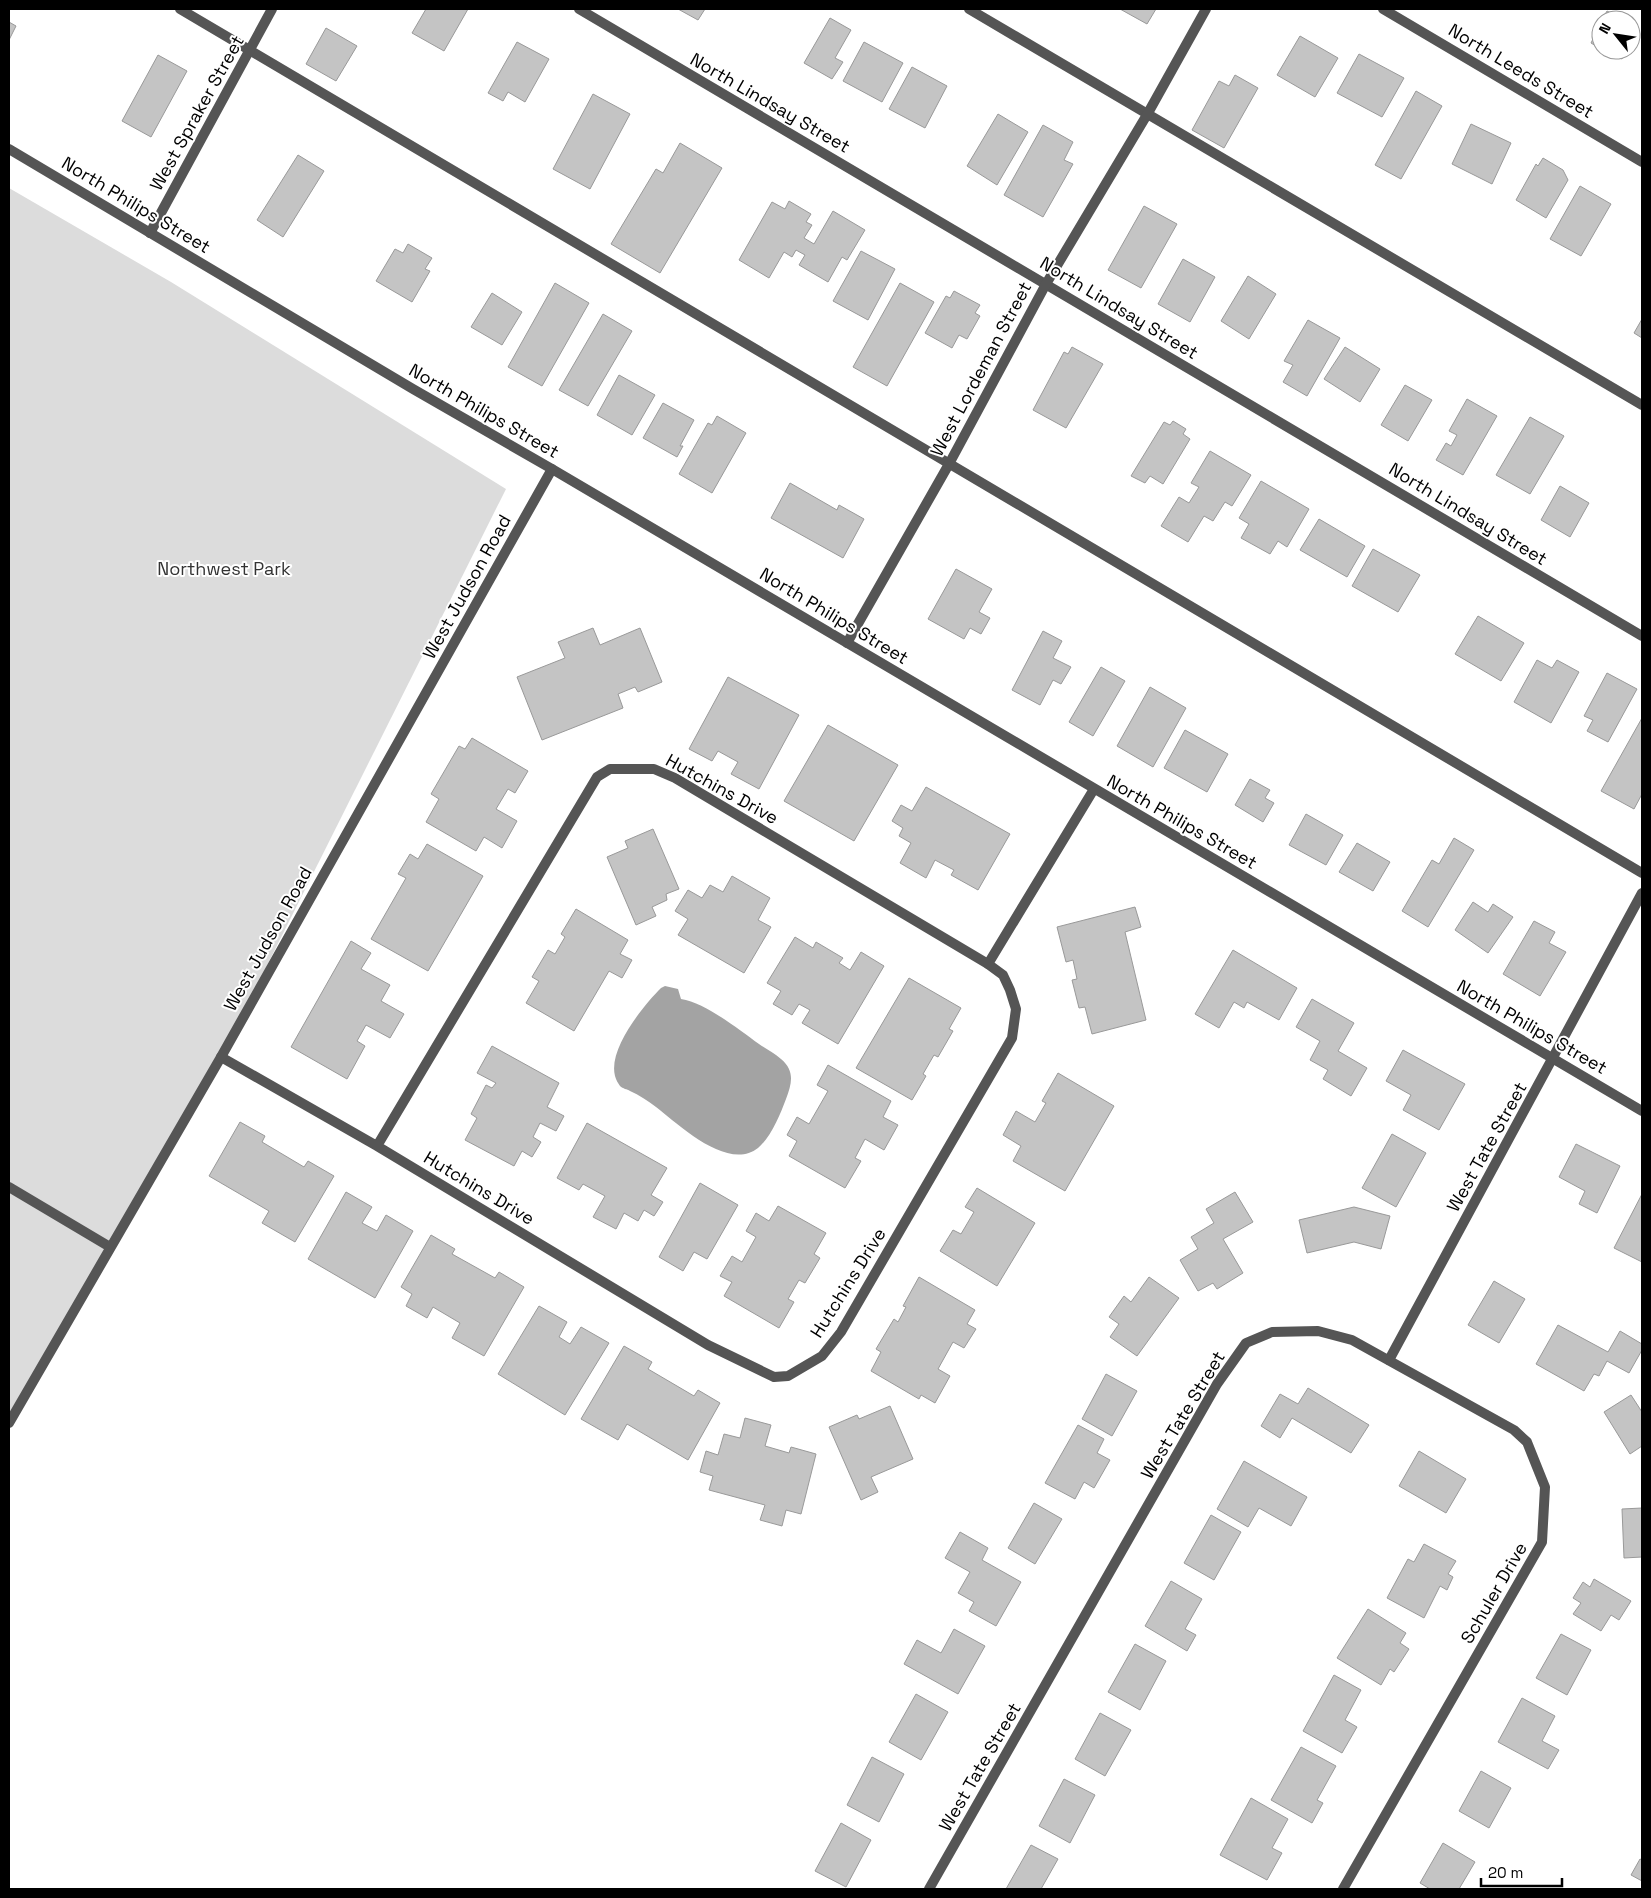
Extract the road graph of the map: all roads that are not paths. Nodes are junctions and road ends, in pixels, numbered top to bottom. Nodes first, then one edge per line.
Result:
1 (180, 9) edge
2 (272, 9) edge
3 (579, 9) edge
4 (969, 9) edge
5 (1206, 9) edge
6 (1382, 9) edge
7 (250, 50) junction
8 (1148, 113) junction
9 (9, 149) edge
10 (1642, 162) edge
11 (150, 233) junction
12 (1046, 284) junction
13 (1642, 405) edge
14 (949, 464) junction
15 (552, 469) junction
16 (1642, 636) edge
17 (847, 643) junction
18 (1094, 789) junction
19 (1642, 873) edge
20 (1642, 893) edge
21 (988, 964) junction
22 (220, 1056) junction
23 (1553, 1058) junction
24 (1642, 1111) edge
25 (377, 1146) junction
26 (9, 1187) edge
27 (110, 1247) junction
28 (1389, 1360) junction
29 (9, 1423) edge
30 (929, 1889) edge
31 (1343, 1889) edge

1 - 7 street
2 - 7 street, West Spraker Street
3 - 12 street, North Lindsay Street
4 - 8 street
5 - 8 street, West Lordeman Street
6 - 10 street, North Leeds Street
7 - 11 street, West Spraker Street
7 - 14 street
8 - 12 street, West Lordeman Street
8 - 13 street
9 - 11 street, North Philips Street
11 - 15 street, North Philips Street
12 - 14 street, West Lordeman Street
12 - 16 street, North Lindsay Street
14 - 17 street, West Lordeman Street
14 - 19 street
15 - 17 street, North Philips Street
15 - 22 street, West Judson Road
17 - 18 street, North Philips Street
18 - 21 street
18 - 23 street, North Philips Street
20 - 23 street, West Tate Street
21 - 25 street, Hutchins Drive
21 - 25 street, Hutchins Drive
22 - 25 street, Hutchins Drive
22 - 27 street, West Judson Road
23 - 24 street, North Philips Street
23 - 28 street, West Tate Street
26 - 27 street
27 - 29 street, West Judson Road
28 - 30 street, West Tate Street
28 - 31 street, Schuler Drive

